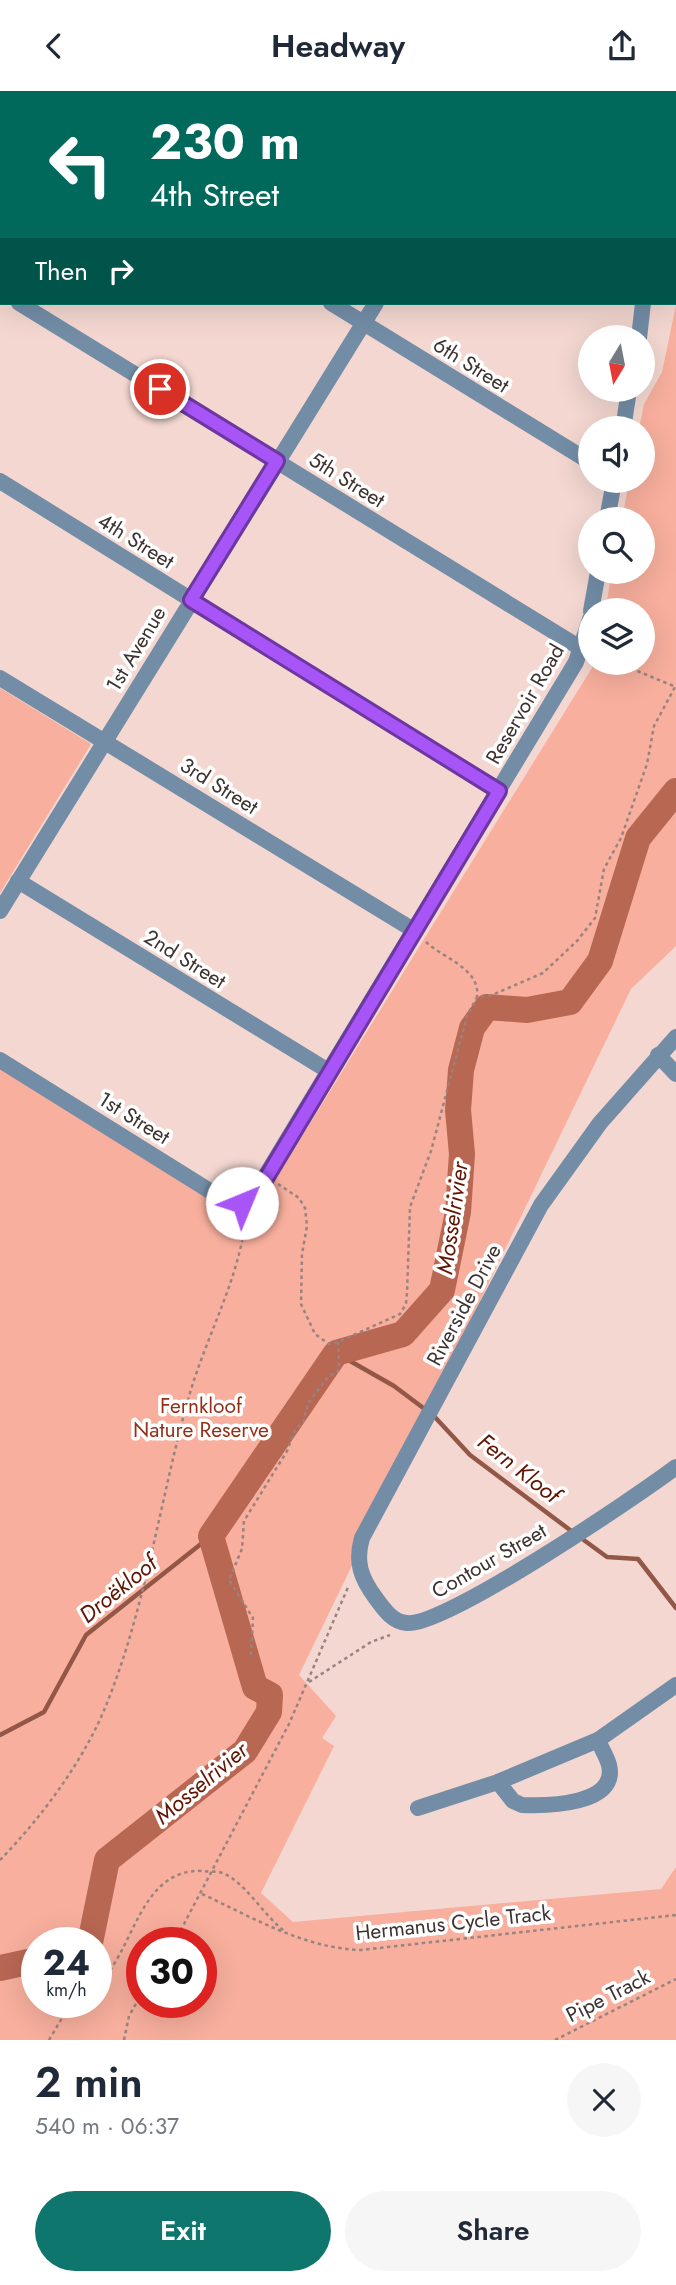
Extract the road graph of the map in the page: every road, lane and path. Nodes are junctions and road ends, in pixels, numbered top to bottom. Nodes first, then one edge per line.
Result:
1 (22, 305) edge
2 (334, 305) edge
3 (375, 305) edge
4 (644, 305) edge
5 (364, 323) junction
6 (641, 325) edge
7 (578, 455) edge
8 (277, 461) junction
9 (0, 481) edge
10 (191, 600) junction
11 (578, 647) edge
12 (578, 656) edge
13 (647, 675) edge
14 (0, 678) edge
15 (676, 687) edge
16 (105, 740) junction
17 (499, 791) junction
18 (18, 881) junction
19 (0, 911) edge
20 (415, 931) junction
21 (477, 997) junction
22 (676, 1037) edge
23 (658, 1055) junction
24 (0, 1060) edge
25 (330, 1072) junction
26 (676, 1074) edge
27 (266, 1178) junction
28 (248, 1201) junction
29 (338, 1342) junction
30 (676, 1467) edge
31 (359, 1564) junction
32 (393, 1634) dead end
33 (251, 1655) dead end
34 (309, 1682) junction
35 (676, 1685) edge
36 (598, 1740) junction
37 (498, 1782) junction
38 (418, 1808) dead end
39 (0, 1860) edge
40 (212, 1872) junction
41 (202, 1894) junction
42 (676, 1915) edge
43 (183, 1927) edge
44 (288, 1934) junction
45 (112, 1967) edge
46 (676, 1979) edge
47 (62, 2018) edge
48 (130, 2018) edge
49 (49, 2040) edge
50 (124, 2040) edge
51 (555, 2040) edge

1 - 8 street, 5th Street
2 - 5 street, 6th Street
3 - 5 street, 1st Avenue
4 - 6 street
5 - 7 street, 6th Street
5 - 8 street, 1st Avenue
8 - 10 street, 1st Avenue
8 - 11 street, 5th Street
9 - 10 street, 4th Street
10 - 16 street, 1st Avenue
10 - 17 street, 4th Street
12 - 17 street, Reservoir Road
13 - 15 path
14 - 16 street, 3rd Street
15 - 21 path
16 - 18 street, 1st Avenue
16 - 20 street, 3rd Street
17 - 20 street, Reservoir Road
18 - 19 street, 1st Avenue
18 - 25 street, 2nd Street
20 - 21 path
20 - 25 street, Reservoir Road
21 - 29 path
22 - 23 street, Riverside Drive
23 - 26 street
23 - 31 street, Riverside Drive
24 - 28 street, 1st Street
25 - 27 street, Reservoir Road
27 - 28 street, Reservoir Road
27 - 29 path
28 - 39 path
29 - 33 path
30 - 31 street, Contour Street
31 - 34 path
32 - 34 path
34 - 40 path
35 - 36 street
36 - 37 street
36 - 37 street
37 - 38 street
40 - 41 path
40 - 44 path
40 - 45 path
41 - 43 path
41 - 44 path, Hermanus Cycle Track
42 - 44 path, Hermanus Cycle Track
46 - 51 path, Pipe Track
47 - 49 path
48 - 50 path

